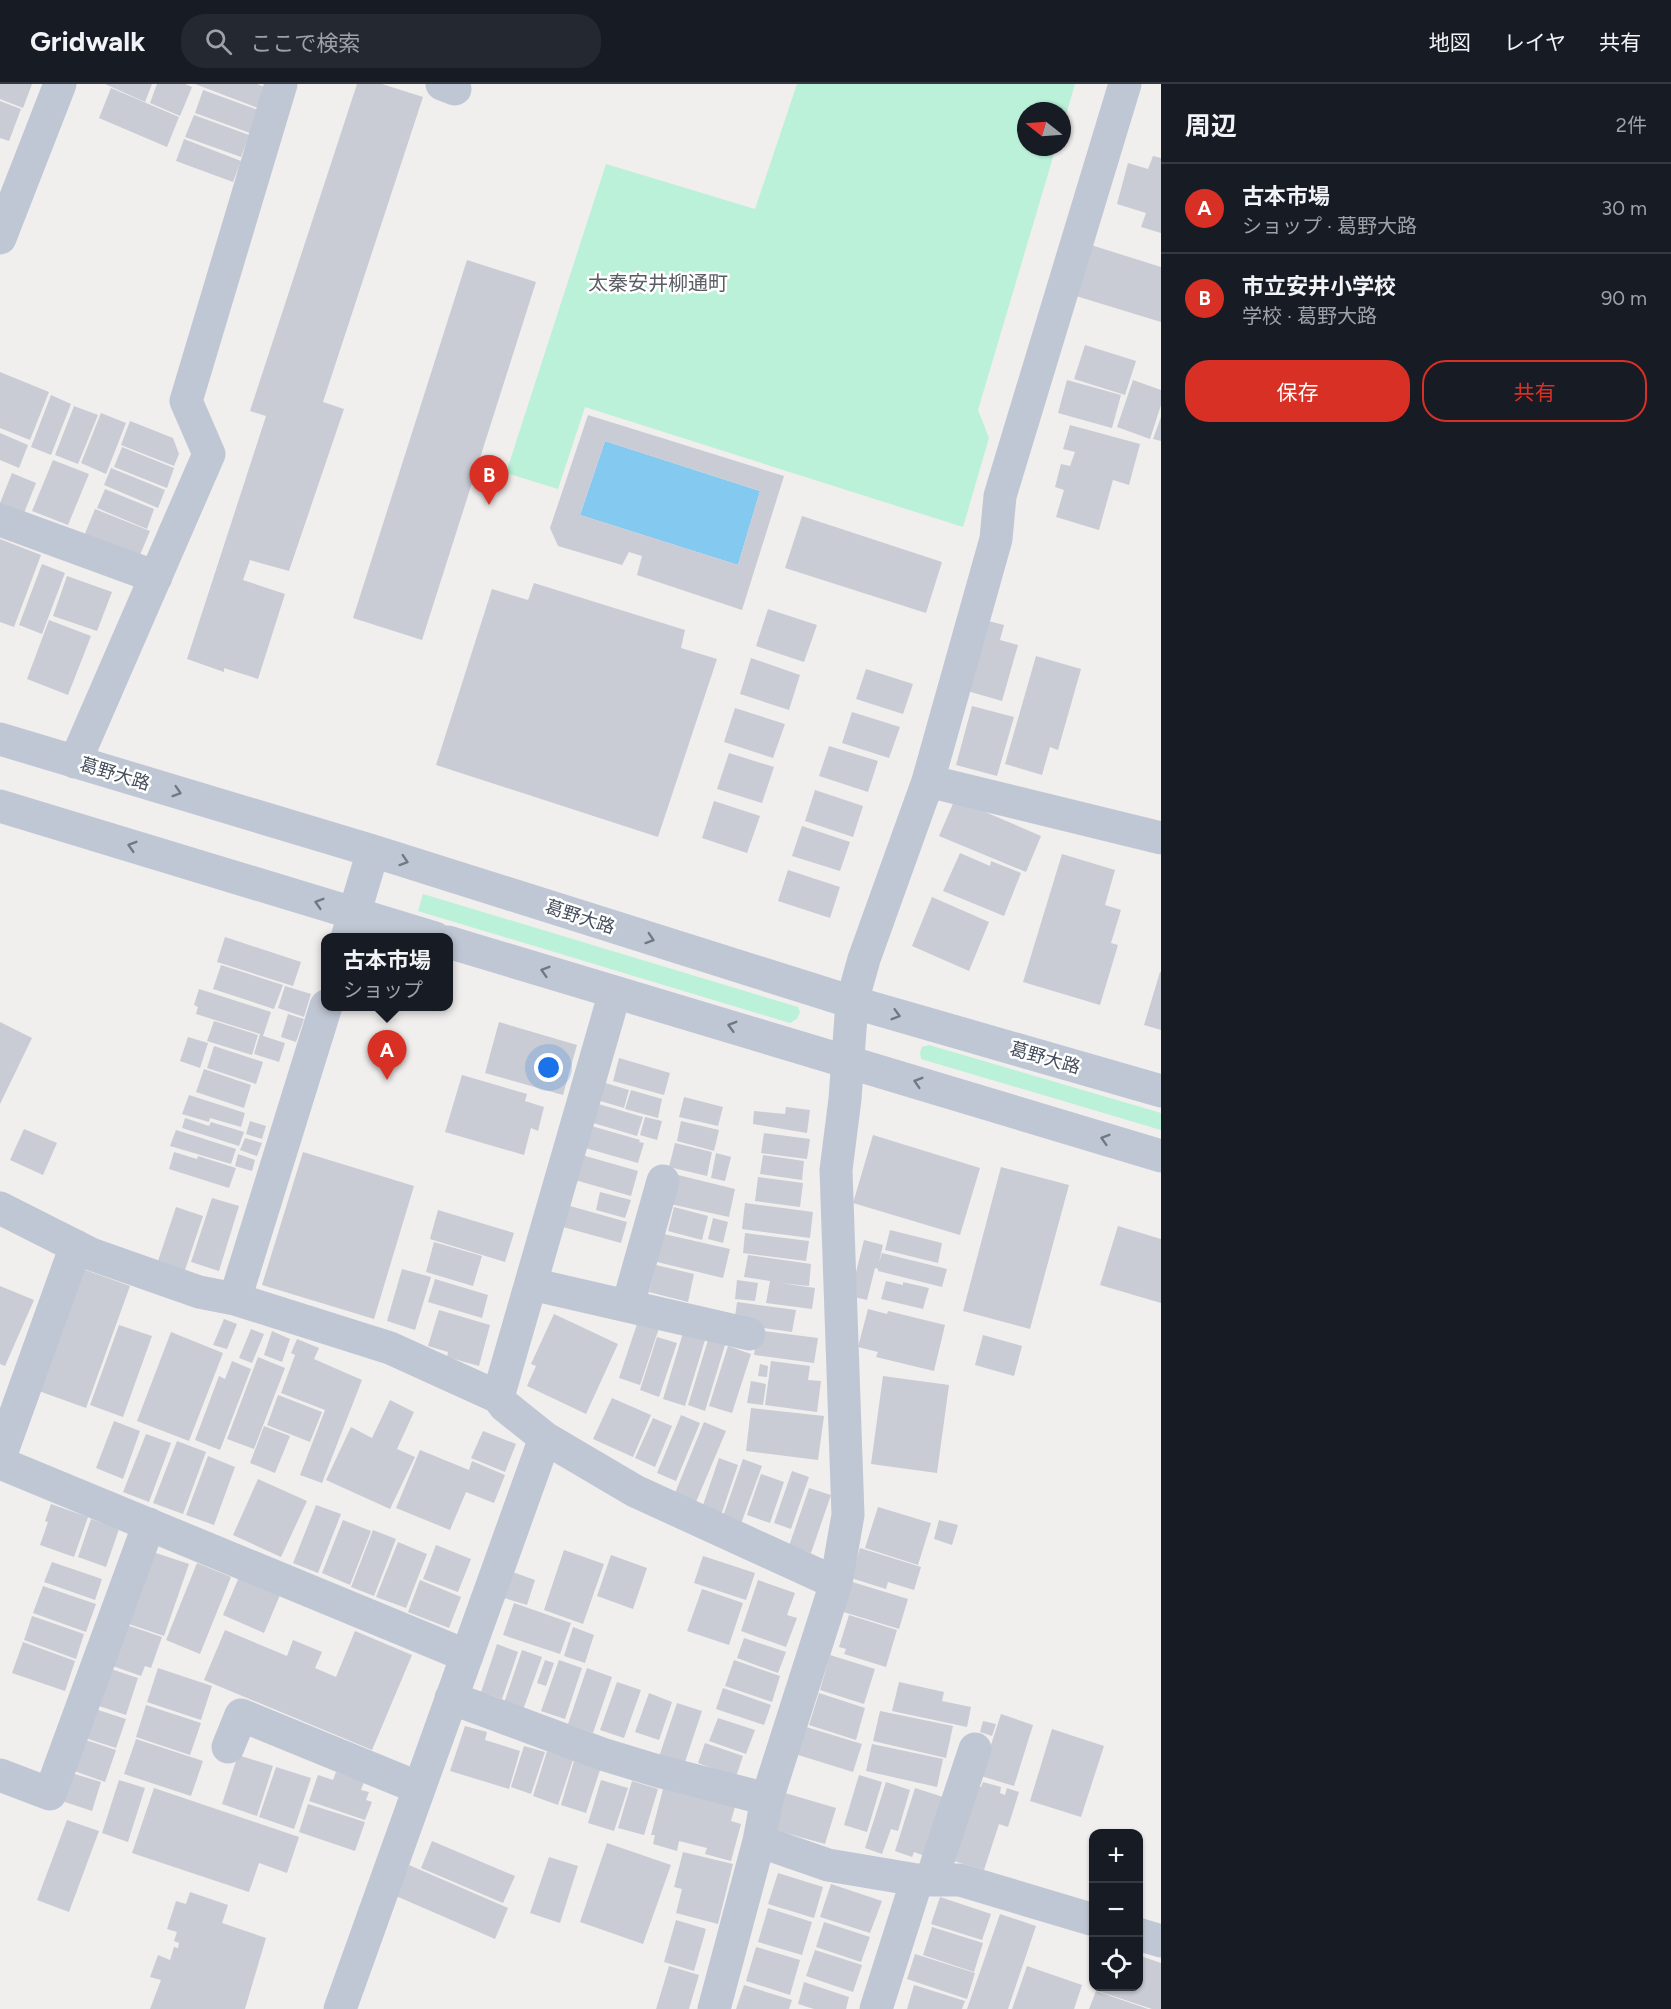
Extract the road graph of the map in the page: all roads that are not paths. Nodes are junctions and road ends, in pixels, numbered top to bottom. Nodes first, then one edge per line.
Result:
1 (60, 84) edge
2 (281, 84) edge
3 (1125, 84) edge
4 (0, 238) edge
5 (0, 520) edge
6 (156, 577) junction
7 (0, 739) edge
8 (75, 762) junction
9 (928, 781) junction
10 (4, 815) edge
11 (1161, 838) edge
12 (373, 851) junction
13 (350, 926) edge
14 (400, 933) edge
15 (453, 943) edge
16 (615, 992) junction
17 (852, 1002) junction
18 (324, 1011) edge
19 (847, 1060) junction
20 (1161, 1091) edge
21 (1161, 1156) edge
22 (663, 1181) dead end
23 (0, 1208) edge
24 (76, 1246) junction
25 (531, 1284) junction
26 (235, 1299) junction
27 (628, 1305) junction
28 (748, 1334) dead end
29 (498, 1397) junction
30 (545, 1438) junction
31 (0, 1457) edge
32 (0, 1463) edge
33 (149, 1524) junction
34 (836, 1583) junction
35 (467, 1656) junction
36 (452, 1698) junction
37 (228, 1747) dead end
38 (975, 1749) dead end
39 (0, 1775) edge
40 (420, 1788) junction
41 (767, 1799) junction
42 (759, 1841) junction
43 (924, 1879) junction
44 (1089, 1919) edge
45 (1143, 1936) edge
46 (1161, 1941) edge
47 (340, 2009) edge
48 (714, 2009) edge
49 (876, 2009) edge

1 - 4 street
2 - 6 street
3 - 9 street
5 - 6 street
6 - 8 street
7 - 8 street, 葛野大路
8 -> 12 street, 葛野大路
9 - 11 street
9 - 17 street
13 -> 10 street
12 - 13 street
12 -> 17 street, 葛野大路
13 - 14 street
16 -> 15 street
19 -> 16 street
16 - 25 street
17 - 19 street
17 -> 20 street, 葛野大路
18 - 26 street
21 -> 19 street
19 - 34 street
22 - 27 street
23 - 24 street
24 - 26 street
24 - 31 street
25 - 27 street
25 - 29 street
26 - 29 street
27 - 28 street
29 - 30 street
30 - 34 street
30 - 35 street
32 - 33 street
33 - 35 street
33 - 39 street
34 - 41 street
35 - 36 street
36 - 40 street
36 - 41 street
37 - 40 street
38 - 43 street
40 - 47 street
41 - 42 street
42 - 43 street
42 - 48 street
43 - 44 street
43 - 49 street
45 - 46 street

